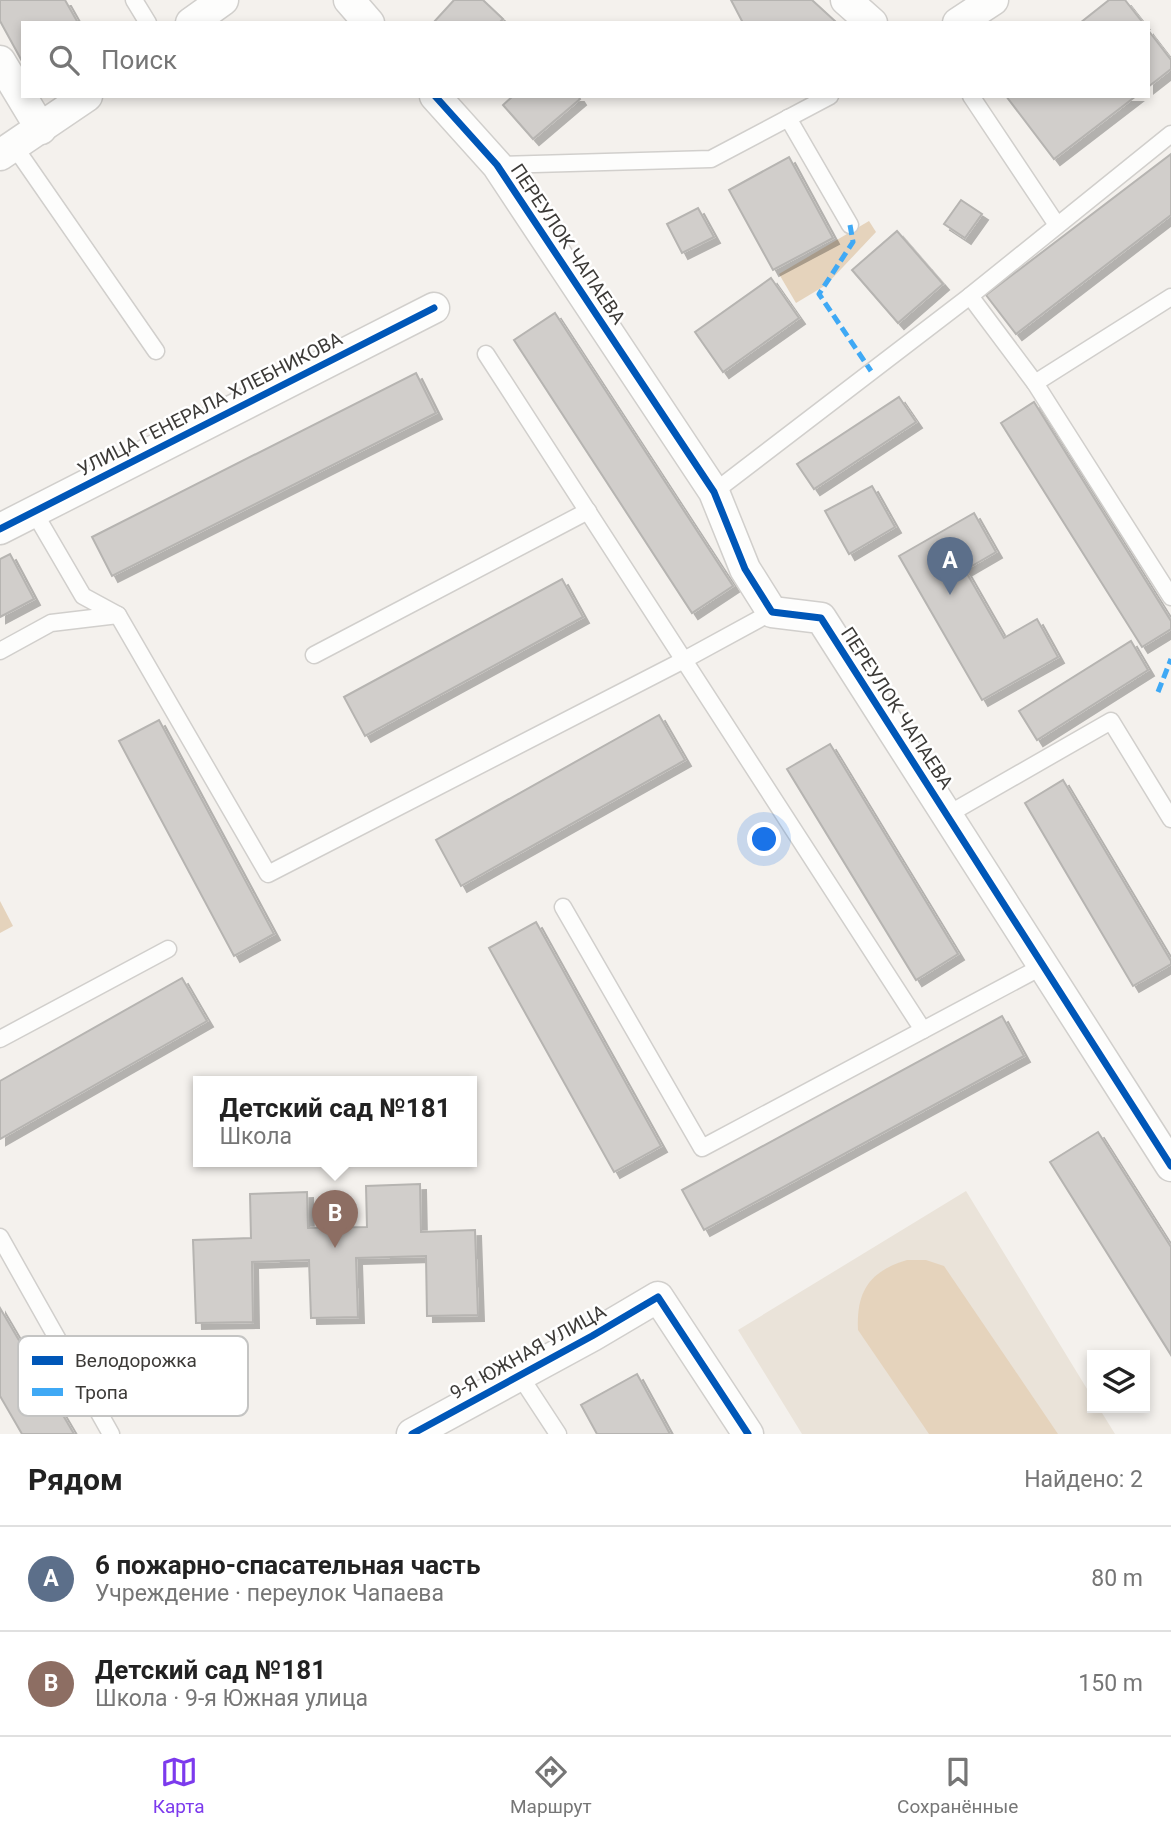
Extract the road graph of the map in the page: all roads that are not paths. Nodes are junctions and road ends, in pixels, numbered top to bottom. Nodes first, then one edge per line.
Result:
1 (134, 0) edge
2 (223, 0) edge
3 (349, 0) edge
4 (846, 0) edge
5 (993, 0) edge
6 (147, 21) edge
7 (194, 21) edge
8 (367, 21) edge
9 (870, 21) edge
10 (961, 21) edge
11 (0, 61) edge
12 (21, 95) edge
13 (23, 98) edge
14 (84, 98) edge
15 (437, 98) edge
16 (826, 98) edge
17 (972, 98) edge
18 (788, 118) junction
19 (41, 128) junction
20 (1171, 134) edge
21 (7, 150) edge
22 (497, 165) junction
23 (850, 225) dead end
24 (1057, 225) junction
25 (970, 296) junction
26 (1171, 297) edge
27 (434, 308) dead end
28 (156, 351) dead end
29 (486, 354) dead end
30 (1035, 383) junction
31 (713, 492) junction
32 (588, 511) junction
33 (34, 512) junction
34 (0, 529) edge
35 (1171, 597) edge
36 (772, 612) junction
37 (118, 615) junction
38 (0, 651) edge
39 (314, 656) dead end
40 (684, 660) junction
41 (947, 815) junction
42 (1171, 819) edge
43 (563, 907) dead end
44 (168, 949) dead end
45 (1043, 966) junction
46 (923, 1030) junction
47 (0, 1039) edge
48 (1171, 1166) edge
49 (0, 1237) edge
50 (56, 1336) edge
51 (520, 1376) junction
52 (101, 1416) edge
53 (111, 1434) edge
54 (412, 1434) edge
55 (558, 1434) edge
56 (748, 1434) edge

1 - 6 lane
2 - 7 street
3 - 8 street
4 - 9 street
5 - 10 street
11 - 12 street
13 - 19 street
14 - 19 street
15 - 22 street, ПЕРЕУЛОК ЧАПАЕВА
16 - 18 lane
17 - 24 lane
18 - 22 lane
18 - 23 lane
19 - 21 street
20 - 24 lane
21 - 28 lane
22 - 31 street, ПЕРЕУЛОК ЧАПАЕВА
24 - 25 lane
25 - 30 lane
25 - 31 lane
26 - 30 lane
27 - 33 street, УЛИЦА ГЕНЕРАЛА ХЛЕБНИКОВА
29 - 32 lane
30 - 35 lane
31 - 36 street, ПЕРЕУЛОК ЧАПАЕВА
32 - 39 lane
32 - 40 lane
33 - 34 street, УЛИЦА ГЕНЕРАЛА ХЛЕБНИКОВА
33 - 37 lane
36 - 40 lane
36 - 41 street, ПЕРЕУЛОК ЧАПАЕВА
37 - 38 lane
37 - 40 lane
40 - 46 lane
41 - 42 lane
41 - 45 street, ПЕРЕУЛОК ЧАПАЕВА
43 - 46 lane
44 - 47 lane
45 - 46 lane
45 - 48 street, ПЕРЕУЛОК ЧАПАЕВА
49 - 50 lane
51 - 54 street, 9-Я ЮЖНАЯ УЛИЦА
51 - 55 lane
51 - 56 street, 9-Я ЮЖНАЯ УЛИЦА
52 - 53 lane

